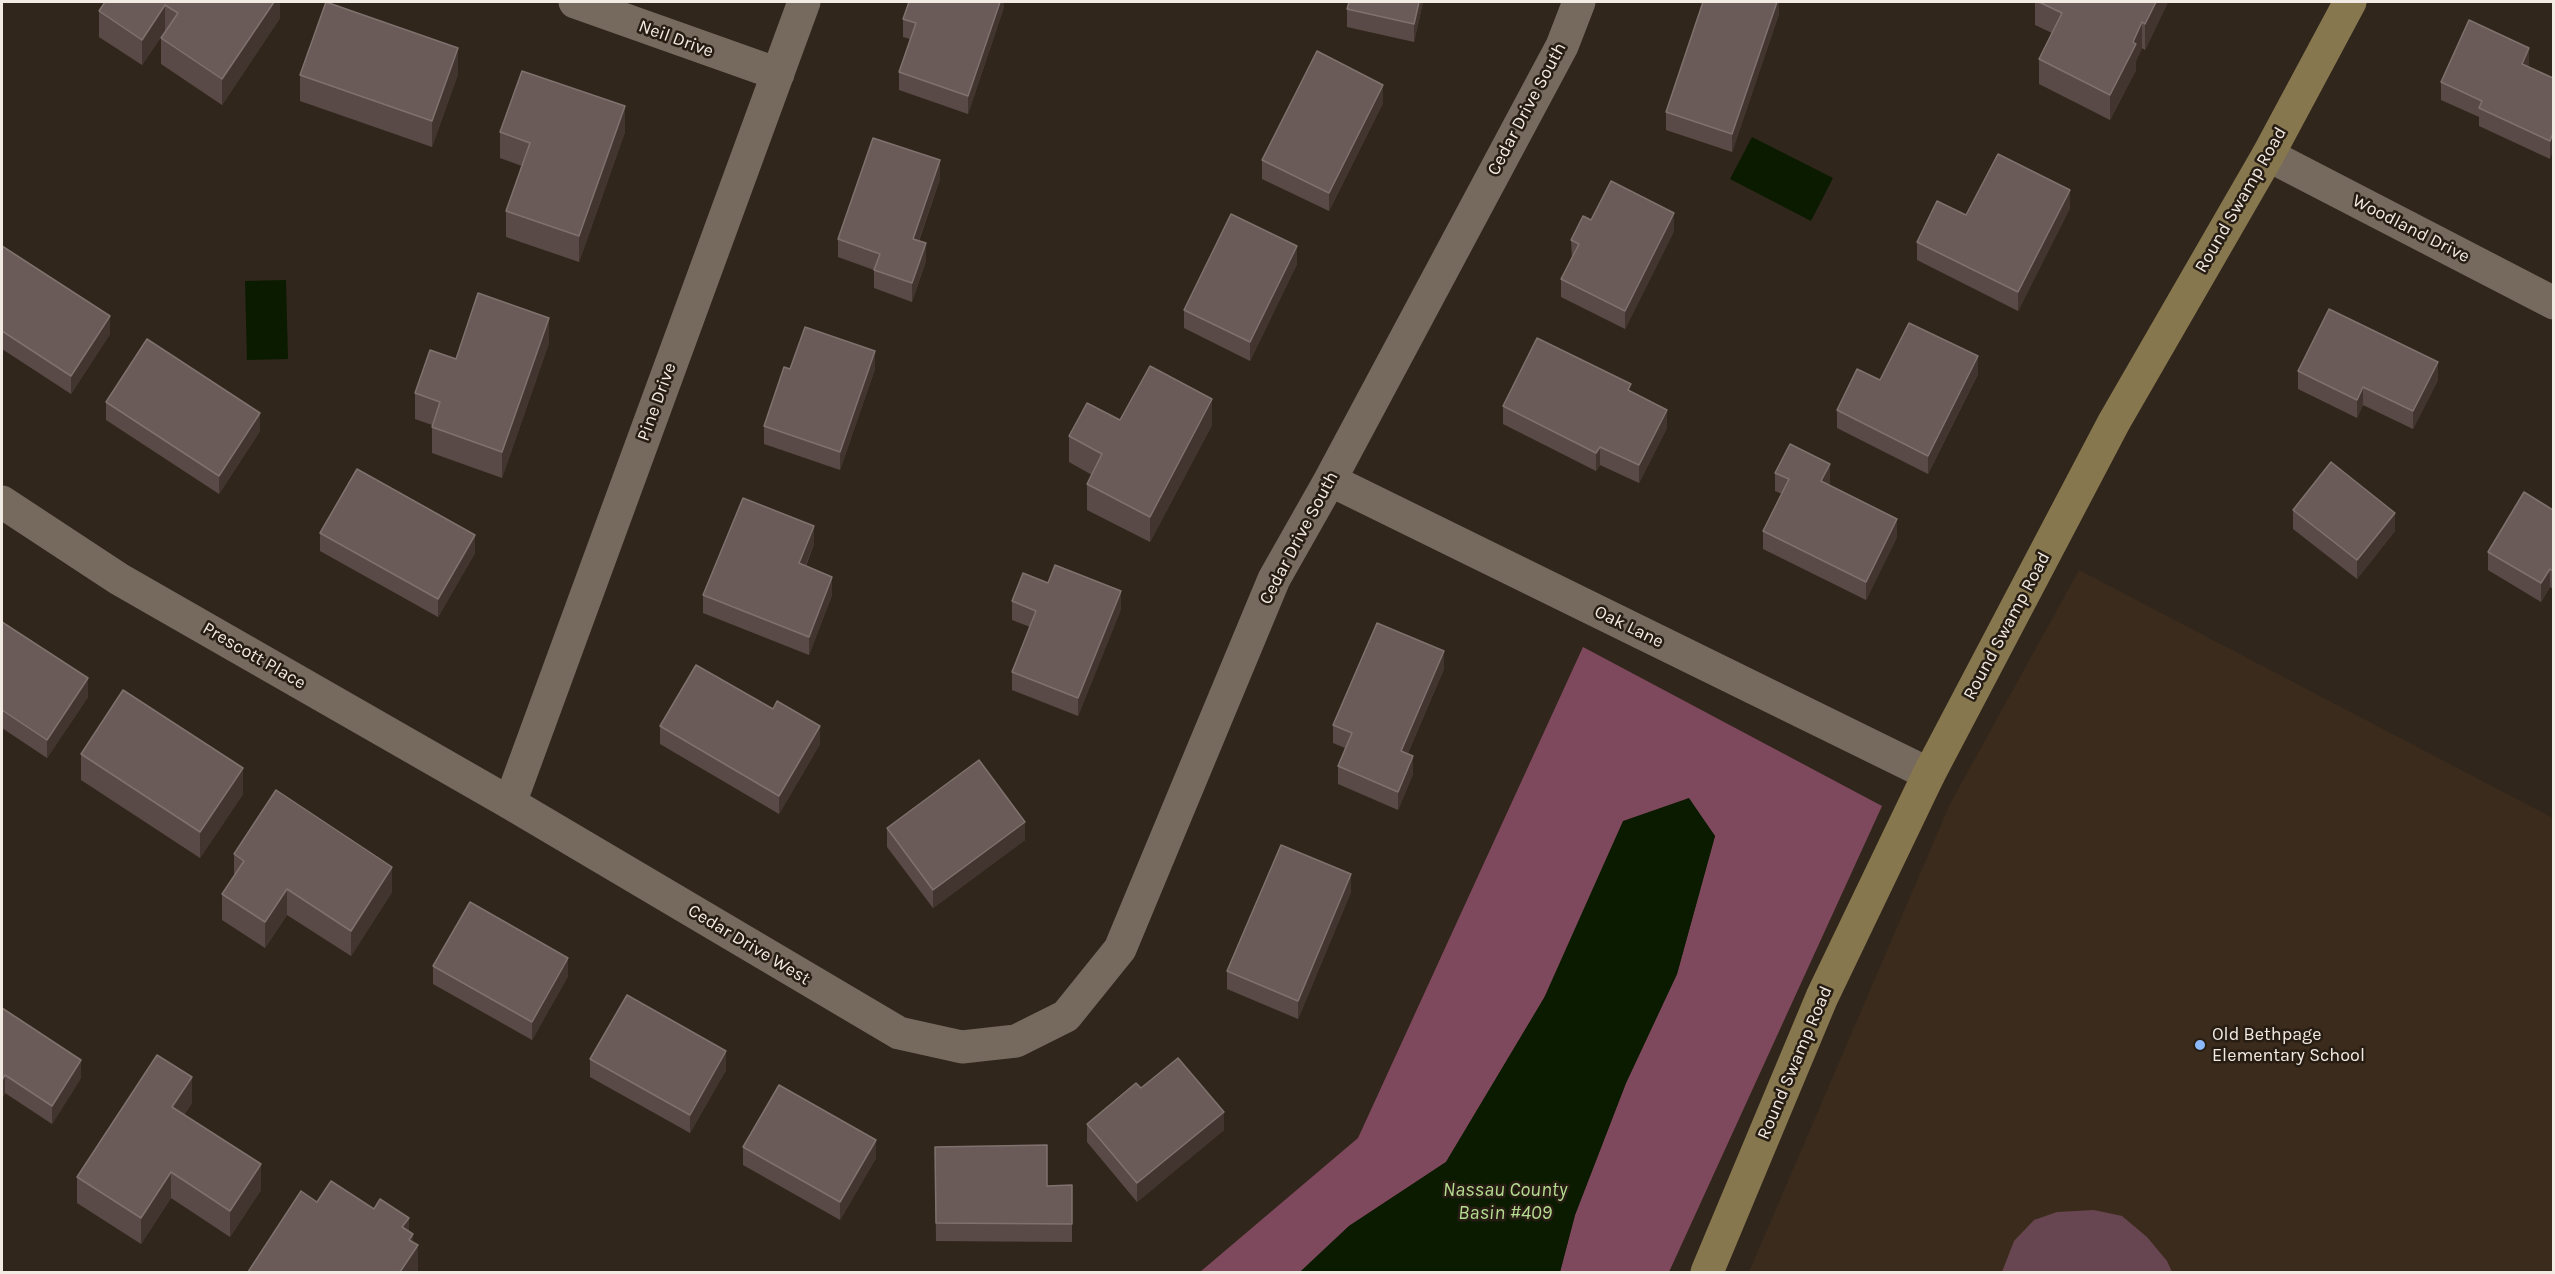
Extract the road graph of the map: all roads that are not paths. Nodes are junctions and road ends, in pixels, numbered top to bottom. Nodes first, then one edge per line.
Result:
1 (575, 2) edge
2 (804, 2) edge
3 (1579, 2) edge
4 (2350, 2) edge
5 (777, 74) junction
6 (2268, 155) junction
7 (2553, 303) edge
8 (1330, 480) junction
9 (2, 502) edge
10 (1929, 774) junction
11 (510, 803) junction
12 (1001, 1042) joint
13 (1707, 1272) edge

1 - 5 street, Neil Drive
2 - 5 street, Pine Drive
3 - 8 street, Cedar Drive South
4 - 6 main road, Round Swamp Road
5 - 11 street, Pine Drive
6 - 7 street, Woodland Drive
6 - 10 main road, Round Swamp Road
8 - 10 street, Oak Lane
8 - 12 street, Cedar Drive South
9 - 11 street, Prescott Place
10 - 13 main road, Round Swamp Road
11 - 12 street, Cedar Drive West

